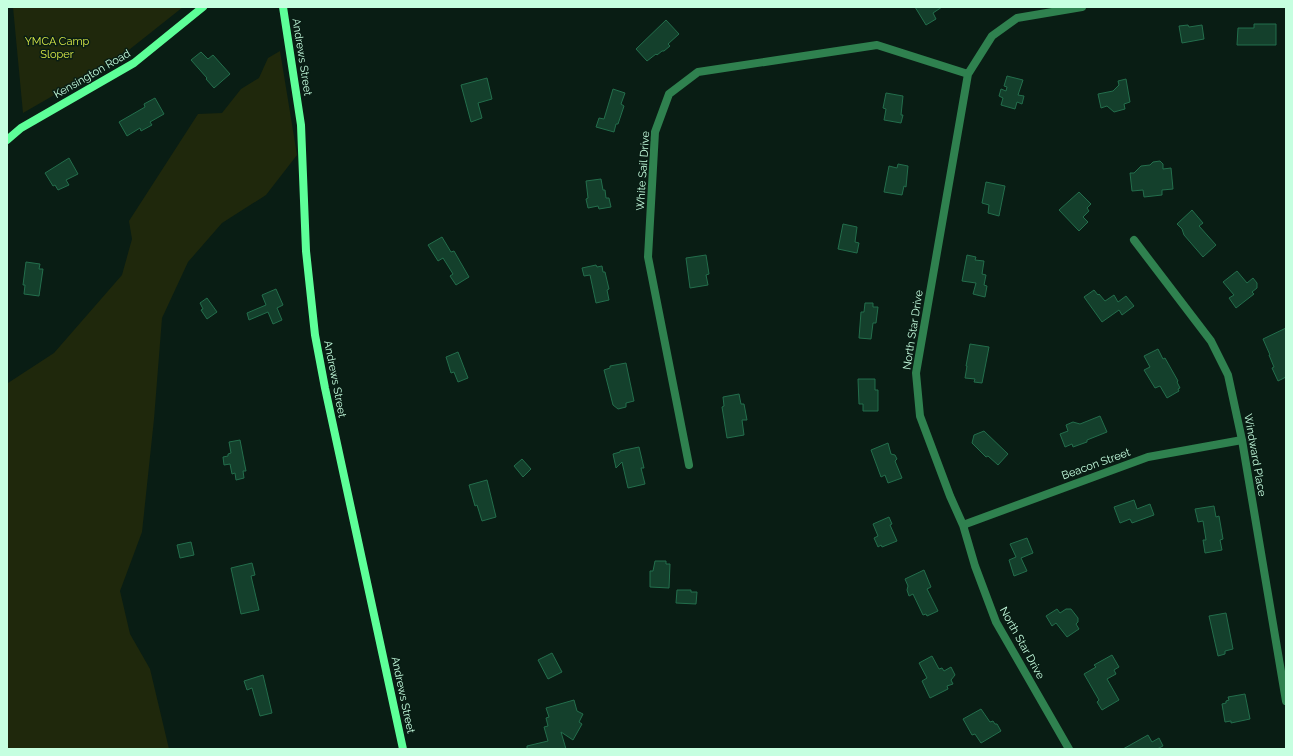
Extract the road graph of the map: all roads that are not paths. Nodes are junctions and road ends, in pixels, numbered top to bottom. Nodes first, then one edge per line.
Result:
1 (203, 7) edge
2 (283, 7) edge
3 (1082, 7) edge
4 (968, 74) junction
5 (7, 140) edge
6 (1134, 240) dead end
7 (1242, 440) junction
8 (689, 465) dead end
9 (963, 525) junction
10 (1286, 701) edge
11 (403, 749) edge
12 (1069, 749) edge

1 - 5 street, Kensington Road
2 - 11 street, Andrews Street
3 - 4 street, North Star Drive
4 - 8 street, White Sail Drive
4 - 9 street, North Star Drive
6 - 7 street, Windward Place
7 - 9 street, Beacon Street
7 - 10 street, Windward Place
9 - 12 street, North Star Drive

